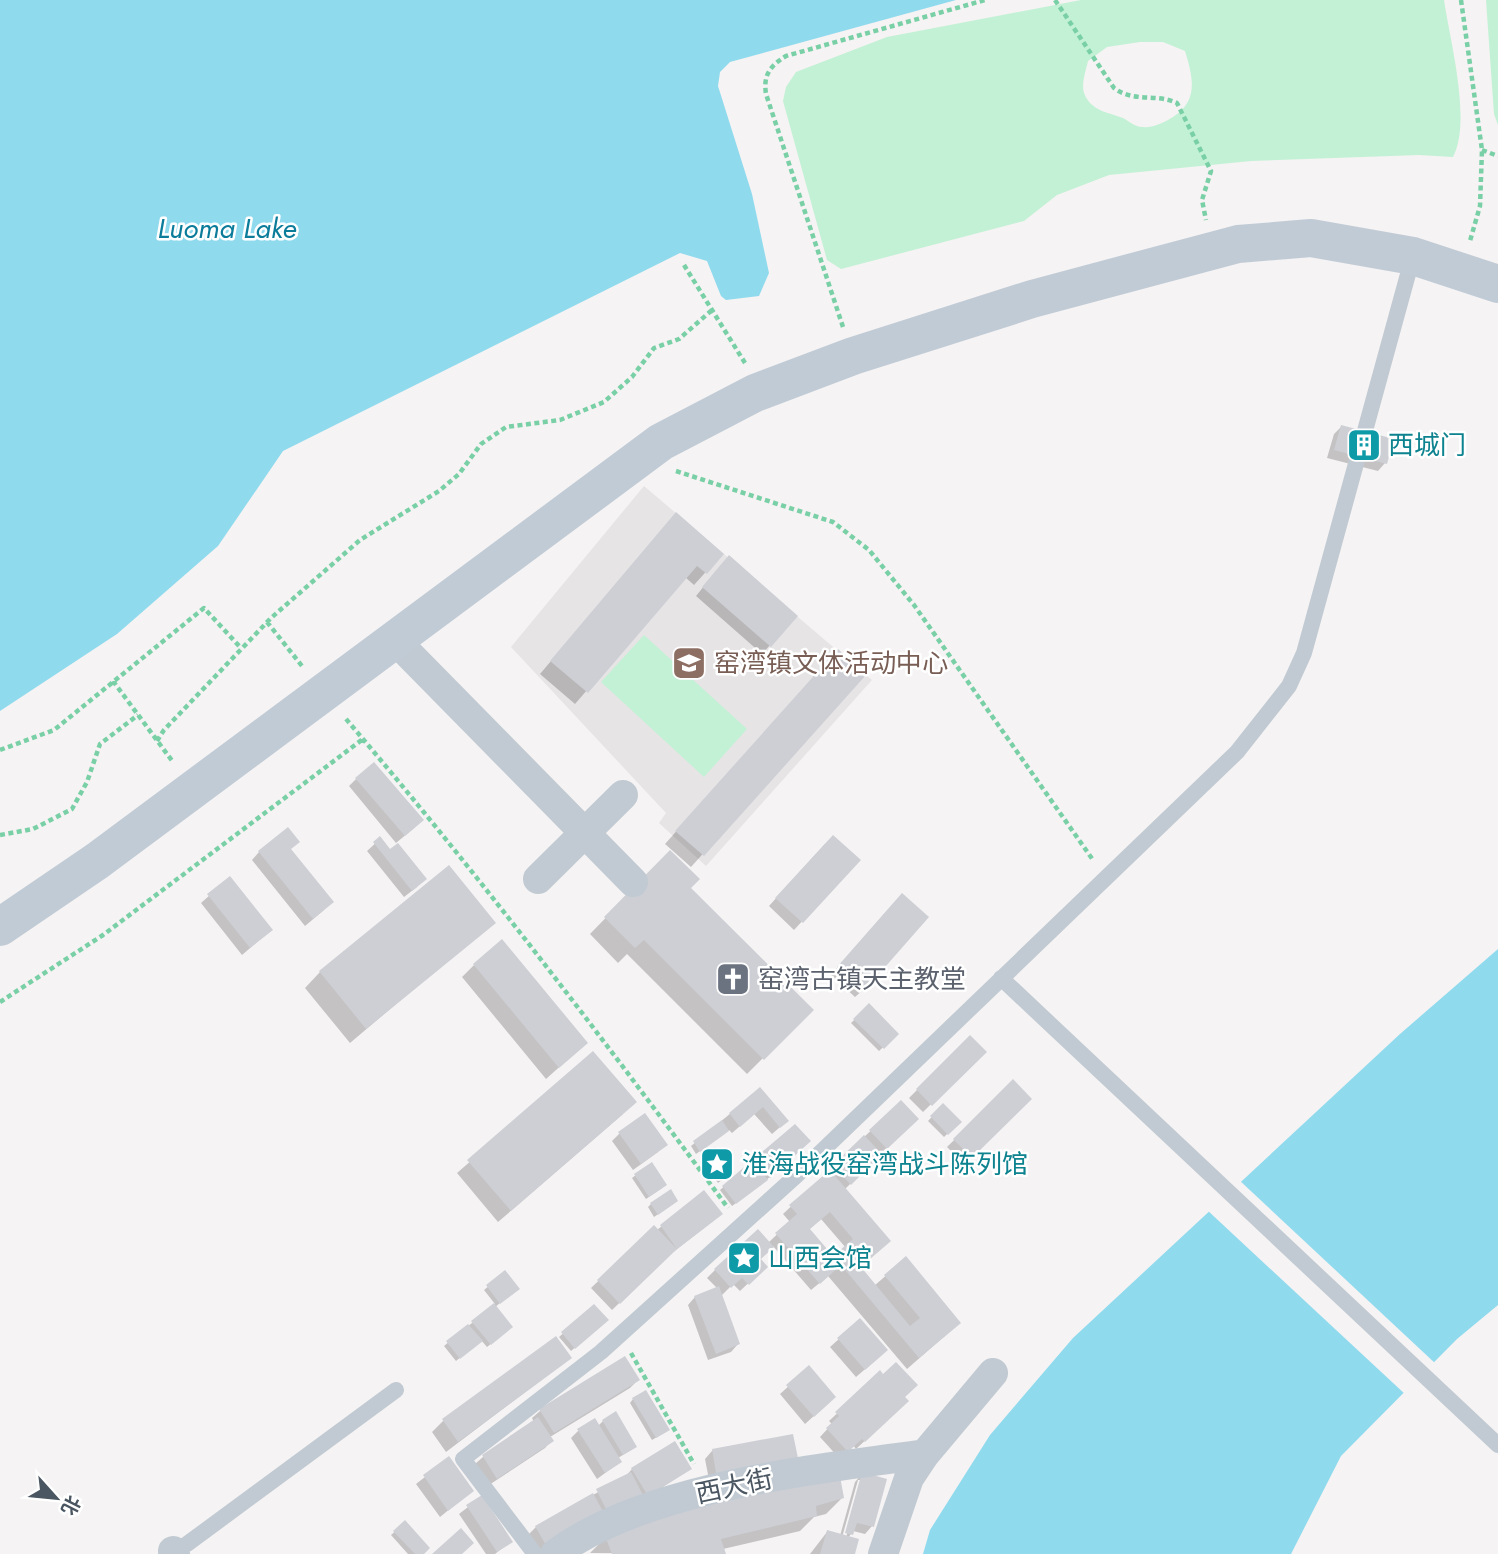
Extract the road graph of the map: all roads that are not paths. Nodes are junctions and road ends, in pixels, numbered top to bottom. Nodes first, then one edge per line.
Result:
1 (1413, 256) junction
2 (1498, 284) edge
3 (394, 639) junction
4 (623, 795) dead end
5 (584, 833) junction
6 (537, 880) dead end
7 (633, 882) dead end
8 (0, 926) edge
9 (1001, 978) junction
10 (993, 1373) dead end
11 (396, 1390) dead end
12 (1498, 1445) edge
13 (925, 1454) junction
14 (172, 1553) edge
15 (535, 1554) edge
16 (555, 1554) edge
17 (883, 1554) edge

1 - 2 street
1 - 3 street
1 - 9 lane
3 - 5 street
3 - 8 street
4 - 5 street
5 - 6 street
5 - 7 street
9 - 12 lane
9 - 15 lane
10 - 13 street
11 - 14 lane
13 - 16 street, 西大街
13 - 17 street

